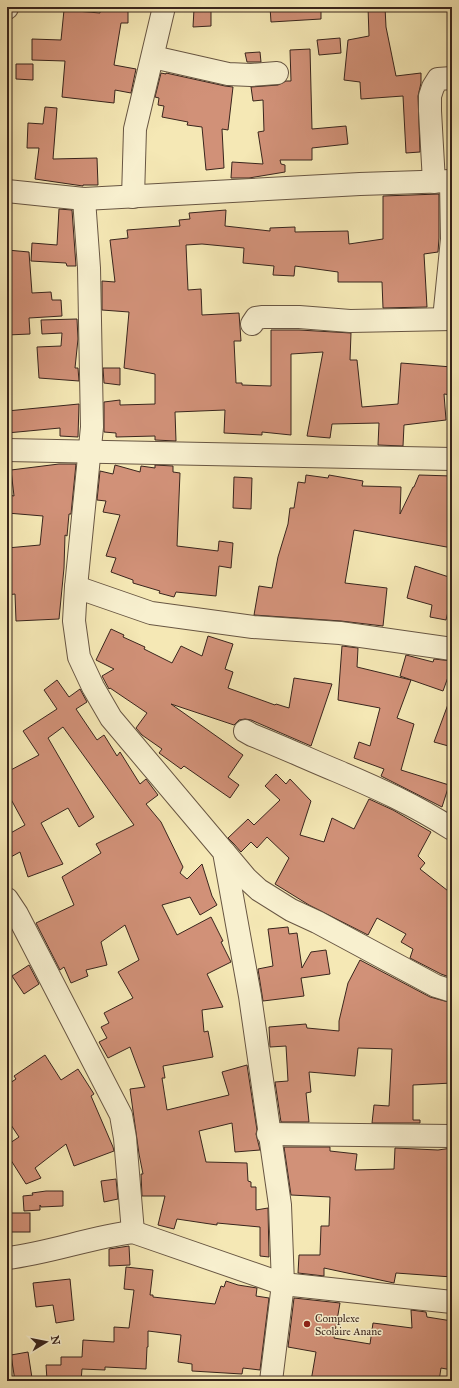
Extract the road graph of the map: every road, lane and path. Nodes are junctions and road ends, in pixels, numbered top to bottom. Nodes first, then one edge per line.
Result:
1 (164, 7) edge
2 (153, 57) junction
3 (277, 73) dead end
4 (452, 78) edge
5 (446, 181) edge
6 (7, 191) edge
7 (133, 197) junction
8 (84, 199) junction
9 (448, 319) edge
10 (252, 324) dead end
11 (7, 450) edge
12 (89, 451) junction
13 (452, 459) edge
14 (76, 587) junction
15 (452, 649) edge
16 (245, 731) dead end
17 (452, 829) edge
18 (224, 852) junction
19 (10, 911) edge
20 (452, 991) edge
21 (268, 1134) junction
22 (452, 1136) edge
23 (133, 1232) junction
24 (7, 1258) edge
25 (283, 1284) junction
26 (452, 1302) edge
27 (271, 1381) edge

1 - 2 street
2 - 3 street
2 - 7 street
4 - 5 street
5 - 7 street
5 - 9 street
6 - 8 street
7 - 8 street
8 - 12 street
9 - 10 street
11 - 12 street
12 - 13 street
12 - 14 street
14 - 15 street
14 - 18 street
16 - 17 street
18 - 20 street
18 - 21 street
19 - 23 street
21 - 22 street
21 - 25 street
23 - 24 street
23 - 25 street
25 - 26 street
25 - 27 street

